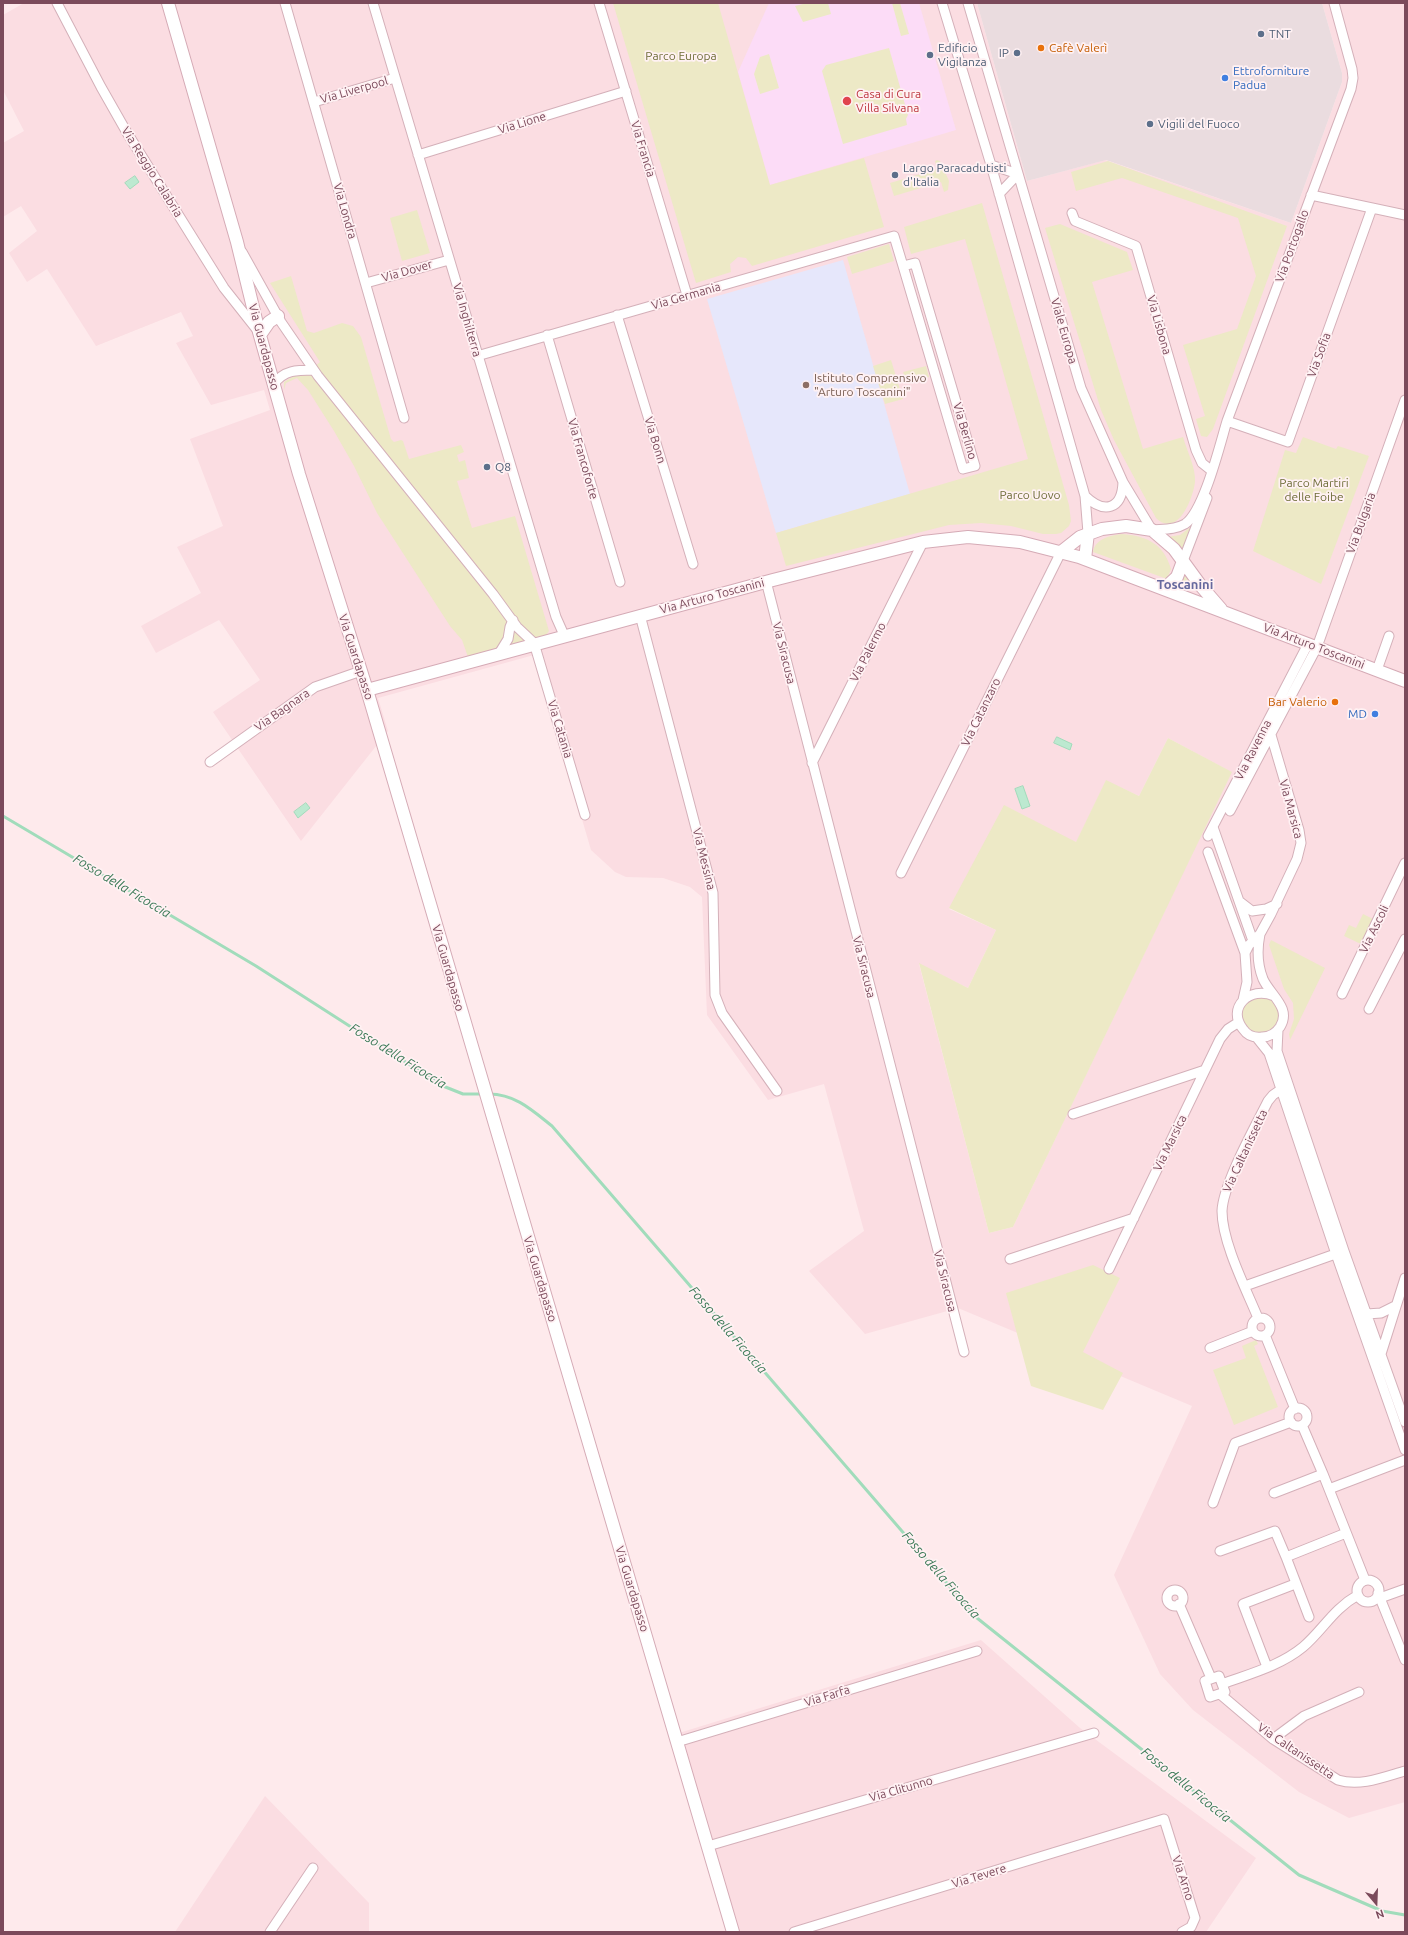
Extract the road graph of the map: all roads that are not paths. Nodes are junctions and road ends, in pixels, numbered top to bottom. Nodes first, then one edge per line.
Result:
1 (57, 3) edge
2 (168, 3) edge
3 (285, 3) edge
4 (373, 3) edge
5 (599, 3) edge
6 (942, 3) edge
7 (968, 3) edge
8 (1334, 3) edge
9 (395, 78) junction
10 (626, 91) junction
11 (314, 102) junction
12 (418, 155) junction
13 (990, 165) junction
14 (1018, 174) junction
15 (999, 194) junction
16 (1311, 195) junction
17 (1372, 208) junction
18 (1072, 213) dead end
19 (1405, 215) edge
20 (894, 236) joint
21 (237, 242) junction
22 (449, 260) junction
23 (903, 266) junction
24 (366, 283) junction
25 (687, 295) junction
26 (617, 315) junction
27 (278, 316) junction
28 (260, 334) junction
29 (547, 335) junction
30 (477, 356) junction
31 (314, 370) junction
32 (274, 384) junction
33 (1405, 400) edge
34 (404, 418) dead end
35 (1227, 421) junction
36 (1212, 471) junction
37 (1123, 482) junction
38 (1205, 487) junction
39 (1085, 496) junction
40 (1152, 530) junction
41 (1088, 533) junction
42 (924, 542) junction
43 (1061, 552) junction
44 (1085, 559) junction
45 (1183, 561) junction
46 (693, 564) dead end
47 (766, 581) junction
48 (620, 582) dead end
49 (1164, 589) junction
50 (1224, 611) junction
51 (640, 615) junction
52 (513, 620) junction
53 (564, 636) junction
54 (1389, 636) dead end
55 (534, 643) junction
56 (1313, 645) junction
57 (500, 652) junction
58 (1377, 670) junction
59 (361, 671) junction
60 (1405, 681) edge
61 (367, 690) junction
62 (1271, 735) junction
63 (210, 762) dead end
64 (812, 763) junction
65 (1230, 811) dead end
66 (585, 815) dead end
67 (1213, 827) junction
68 (1208, 836) dead end
69 (1208, 852) dead end
70 (1405, 863) edge
71 (1227, 867) junction
72 (1215, 871) junction
73 (901, 873) dead end
74 (1239, 901) junction
75 (1277, 904) junction
76 (1260, 934) junction
77 (1405, 939) edge
78 (1253, 941) junction
79 (1245, 953) junction
80 (1342, 994) dead end
81 (1274, 996) junction
82 (1243, 1000) junction
83 (1369, 1010) dead end
84 (1239, 1022) junction
85 (1278, 1030) junction
86 (1257, 1038) junction
87 (1205, 1070) junction
88 (1285, 1087) junction
89 (777, 1091) dead end
90 (1073, 1114) dead end
91 (1134, 1218) junction
92 (1340, 1252) junction
93 (1010, 1259) dead end
94 (1109, 1269) dead end
95 (1405, 1278) edge
96 (1245, 1286) junction
97 (1395, 1306) junction
98 (1367, 1314) junction
99 (1258, 1318) junction
100 (1253, 1331) junction
101 (1265, 1335) junction
102 (1210, 1348) dead end
103 (964, 1352) dead end
104 (1381, 1354) junction
105 (1295, 1409) junction
106 (1291, 1422) junction
107 (1405, 1422) edge
108 (1302, 1425) junction
109 (1405, 1450) edge
110 (1405, 1460) edge
111 (1323, 1474) junction
112 (1329, 1489) junction
113 (1274, 1493) dead end
114 (1213, 1503) dead end
115 (1346, 1533) junction
116 (1220, 1551) dead end
117 (1286, 1557) junction
118 (1365, 1580) junction
119 (1295, 1584) junction
120 (1405, 1589) edge
121 (1358, 1595) junction
122 (1379, 1596) junction
123 (1179, 1604) dead end
124 (1309, 1617) dead end
125 (977, 1651) dead end
126 (1405, 1660) edge
127 (1267, 1667) junction
128 (1211, 1678) junction
129 (1222, 1684) junction
130 (1359, 1692) dead end
131 (1220, 1694) junction
132 (1094, 1733) dead end
133 (1273, 1738) junction
134 (677, 1742) junction
135 (1405, 1771) edge
136 (1164, 1819) joint
137 (708, 1846) junction
138 (313, 1868) dead end
139 (270, 1932) edge
140 (733, 1932) edge
141 (794, 1932) edge
142 (1182, 1932) edge

1 - 28 street, Via Reggio Calabria
2 - 21 street, Via Guardapasso
3 - 11 street, Via Londra
4 - 9 street, Via Inghilterra
5 - 10 street, Via Francia
6 - 13 street, Viale Europa
7 - 14 street, Viale Europa
8 - 16 street, Via Portogallo
9 - 11 street, Via Liverpool
9 - 12 street, Via Inghilterra
10 - 12 street, Via Lione
10 - 25 street, Via Francia
11 - 24 street, Via Londra
12 - 22 street, Via Inghilterra
13 - 14 street
13 - 15 street, Viale Europa
14 - 15 street
14 - 37 street, Viale Europa
15 - 39 street, Viale Europa
16 - 17 street
16 - 35 street, Via Portogallo
17 - 19 street
17 - 35 street, Via Sofia
18 - 36 street, Via Lisbona
20 - 23 street, Via Berlino
20 - 25 street, Via Germania
21 - 27 street
21 - 28 street, Via Guardapasso
22 - 24 street, Via Dover
22 - 30 street, Via Inghilterra
23 - 23 street, Via Berlino
24 - 34 street, Via Londra
25 - 26 street, Via Germania
26 - 29 street, Via Germania
26 - 46 street, Via Bonn
27 - 28 street
27 - 31 street
28 - 32 street, Via Guardapasso
29 - 30 street, Via Germania
29 - 48 street, Via Francoforte
30 - 53 street, Via Inghilterra
31 - 32 street
31 - 52 street
32 - 59 street, Via Guardapasso
33 - 56 street, Via Bulgaria
35 - 36 street, Via Portogallo
36 - 38 street, Via Portogallo
37 - 39 street
37 - 40 street, Viale Europa
38 - 40 street, Via Portogallo
38 - 45 street, Via Portogallo
39 - 41 street, Viale Europa
40 - 41 street
40 - 45 street, Via Arturo Toscanini
41 - 43 street
41 - 44 street
42 - 43 street, Via Arturo Toscanini
42 - 47 street, Via Arturo Toscanini
42 - 64 street, Via Palermo
43 - 44 street, Via Arturo Toscanini
43 - 73 street, Via Catanzaro
44 - 49 street, Via Arturo Toscanini
45 - 49 street
45 - 50 street, Via Arturo Toscanini
47 - 51 street, Via Arturo Toscanini
47 - 64 street, Via Siracusa
49 - 50 street, Via Arturo Toscanini
50 - 56 street, Via Arturo Toscanini
51 - 53 street, Via Arturo Toscanini
51 - 89 street, Via Messina
52 - 55 street
52 - 57 street
53 - 55 street, Via Arturo Toscanini
54 - 58 street
55 - 57 street, Via Arturo Toscanini
55 - 66 street, Via Catania
56 - 58 street, Via Arturo Toscanini
56 - 62 street
56 - 67 street, Via Ravenna
57 - 61 street, Via Arturo Toscanini
58 - 60 street, Via Arturo Toscanini
59 - 61 street, Via Guardapasso
59 - 63 street, Via Bagnara
61 - 134 street, Via Guardapasso
62 - 65 street
62 - 75 street, Via Marsica
64 - 103 street, Via Siracusa
67 - 68 street, Via Ravenna
67 - 71 street
69 - 72 street
70 - 80 street, Via Ascoli
71 - 72 street
71 - 74 street
72 - 79 street
74 - 75 street
74 - 78 street
75 - 76 street, Via Marsica
76 - 78 street, Via Marsica
76 - 81 street, Via Marsica
77 - 83 street
78 - 79 street, Via Marsica
79 - 82 street
81 - 82 street
81 - 85 street
82 - 84 street
84 - 86 street
84 - 87 street, Via Marsica
85 - 86 street
85 - 88 street, Via Caltanissetta
86 - 88 street, Via Caltanissetta
87 - 90 street
87 - 91 street, Via Marsica
88 - 92 street, Via Caltanissetta
88 - 96 street, Via Caltanissetta
91 - 93 street
91 - 94 street, Via Marsica
92 - 96 street
92 - 98 street, Via Caltanissetta
92 - 109 street, Via Caltanissetta
95 - 97 street
96 - 99 street, Via Caltanissetta
97 - 98 street
97 - 104 street
98 - 104 street, Via Caltanissetta
99 - 100 street
99 - 101 street, Via Caltanissetta
100 - 101 street
100 - 102 street
101 - 105 street, Via Caltanissetta
104 - 107 street, Via Caltanissetta
105 - 106 street
105 - 108 street, Via Caltanissetta
106 - 108 street
106 - 114 street
108 - 111 street, Via Caltanissetta
110 - 112 street
111 - 112 street, Via Caltanissetta
111 - 113 street
112 - 115 street, Via Caltanissetta
115 - 117 street
115 - 118 street, Via Caltanissetta
116 - 117 street
117 - 119 street
118 - 121 street
118 - 122 street
119 - 124 street
119 - 127 street
120 - 122 street
121 - 122 street
121 - 127 street
122 - 126 street
123 - 128 street
125 - 134 street, Via Farfa
127 - 129 street
128 - 129 street
128 - 131 street, Via Caltanissetta
129 - 131 street
130 - 133 street
131 - 133 street, Via Caltanissetta
132 - 137 street, Via Clitunno
133 - 135 street, Via Caltanissetta
134 - 137 street, Via Guardapasso
136 - 141 street, Via Tevere
136 - 142 street, Via Arno
137 - 140 street, Via Guardapasso
138 - 139 street

